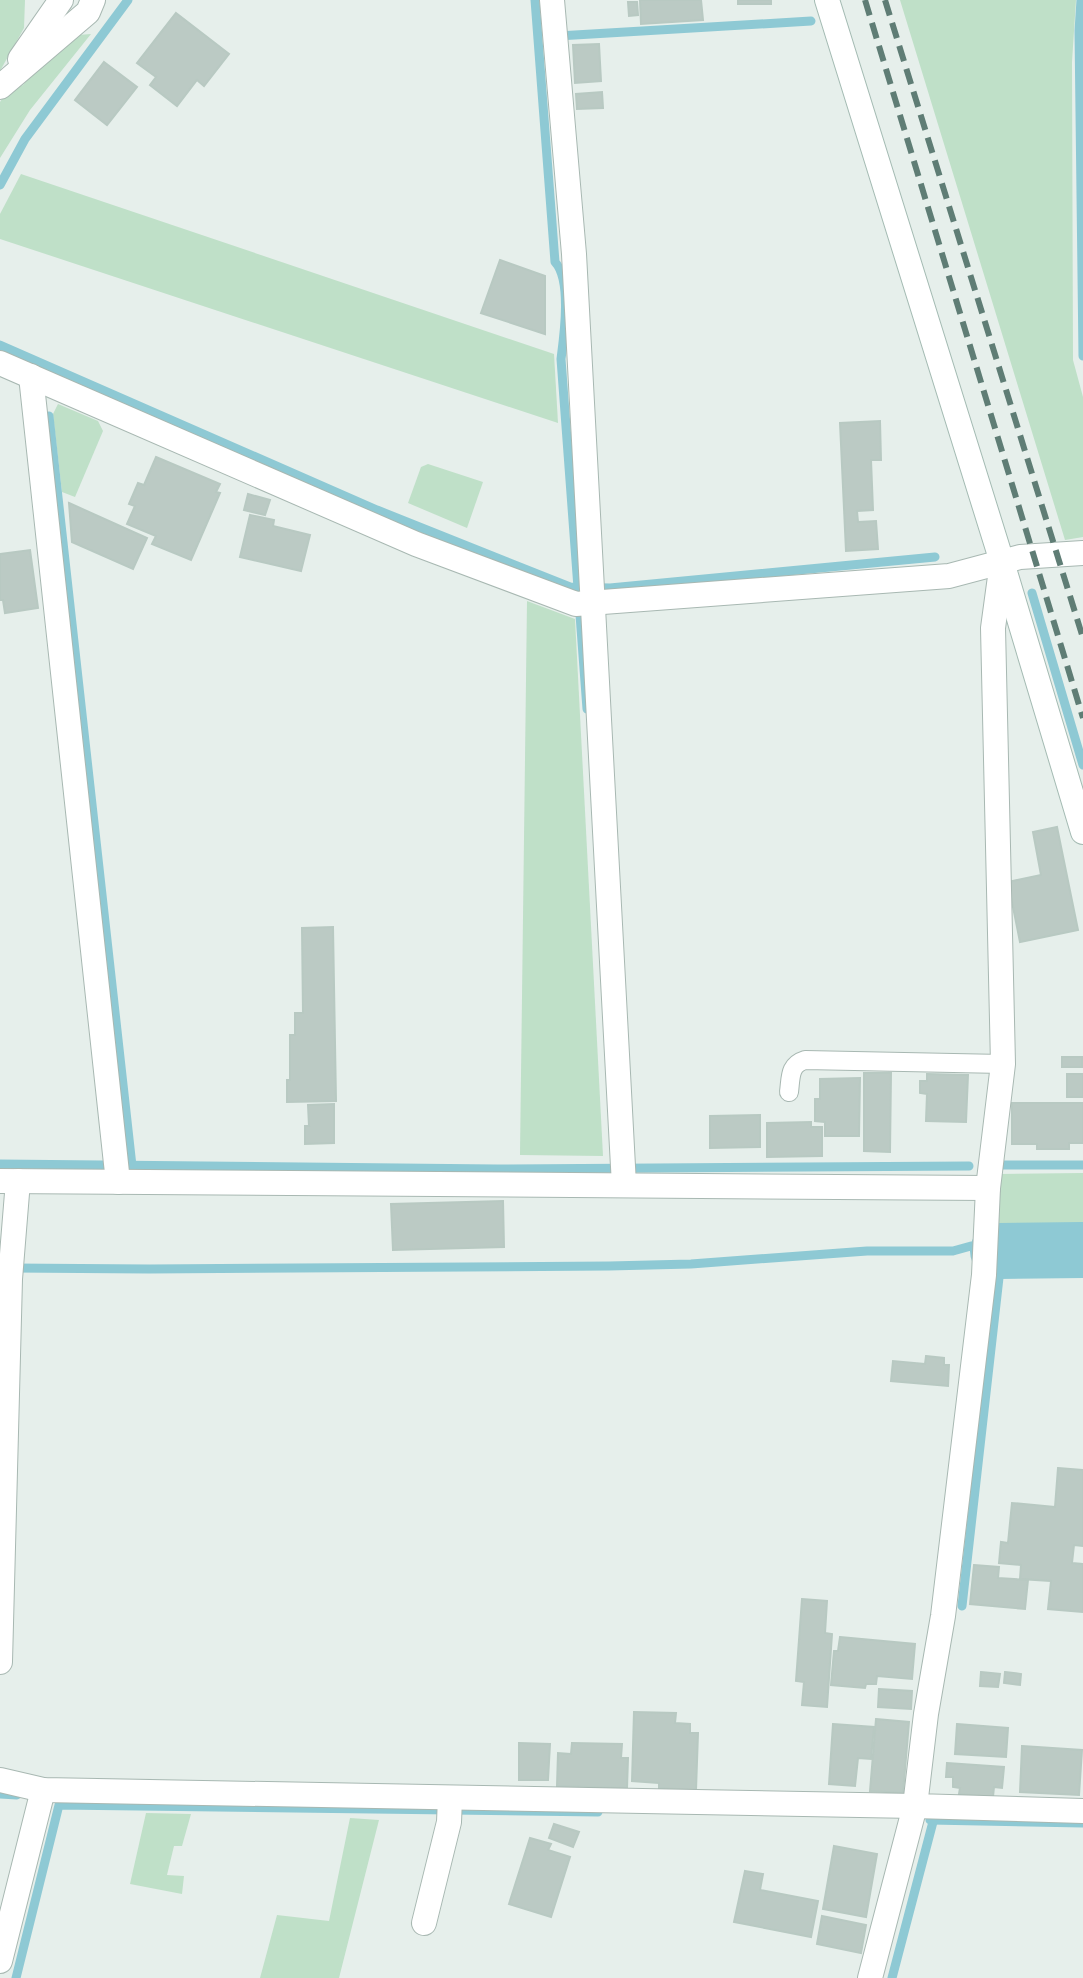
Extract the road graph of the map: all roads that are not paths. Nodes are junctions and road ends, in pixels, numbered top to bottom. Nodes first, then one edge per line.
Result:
1 (61, 0) edge
2 (93, 0) edge
3 (552, 0) edge
4 (827, 0) edge
5 (0, 87) edge
6 (0, 363) edge
7 (31, 376) junction
8 (1083, 553) edge
9 (1002, 562) junction
10 (587, 599) junction
11 (1083, 832) edge
12 (1003, 1064) junction
13 (789, 1092) dead end
14 (117, 1172) junction
15 (623, 1174) junction
16 (9, 1181) edge
17 (988, 1188) junction
18 (0, 1662) edge
19 (0, 1780) edge
20 (43, 1790) junction
21 (915, 1806) junction
22 (450, 1808) junction
23 (1083, 1811) edge
24 (424, 1923) dead end
25 (0, 1961) edge
26 (870, 1978) edge

1 - 5 street
2 - 5 street
3 - 10 street
4 - 9 street
6 - 7 street
7 - 10 street
7 - 14 street
8 - 9 street
9 - 10 street
9 - 11 street
9 - 12 street
10 - 15 street
12 - 13 lane
12 - 17 street
14 - 15 street
14 - 16 street
15 - 17 street
16 - 18 street
17 - 21 street
19 - 20 street
20 - 22 street
20 - 25 street
21 - 22 street
21 - 23 street
21 - 26 street
22 - 24 street

